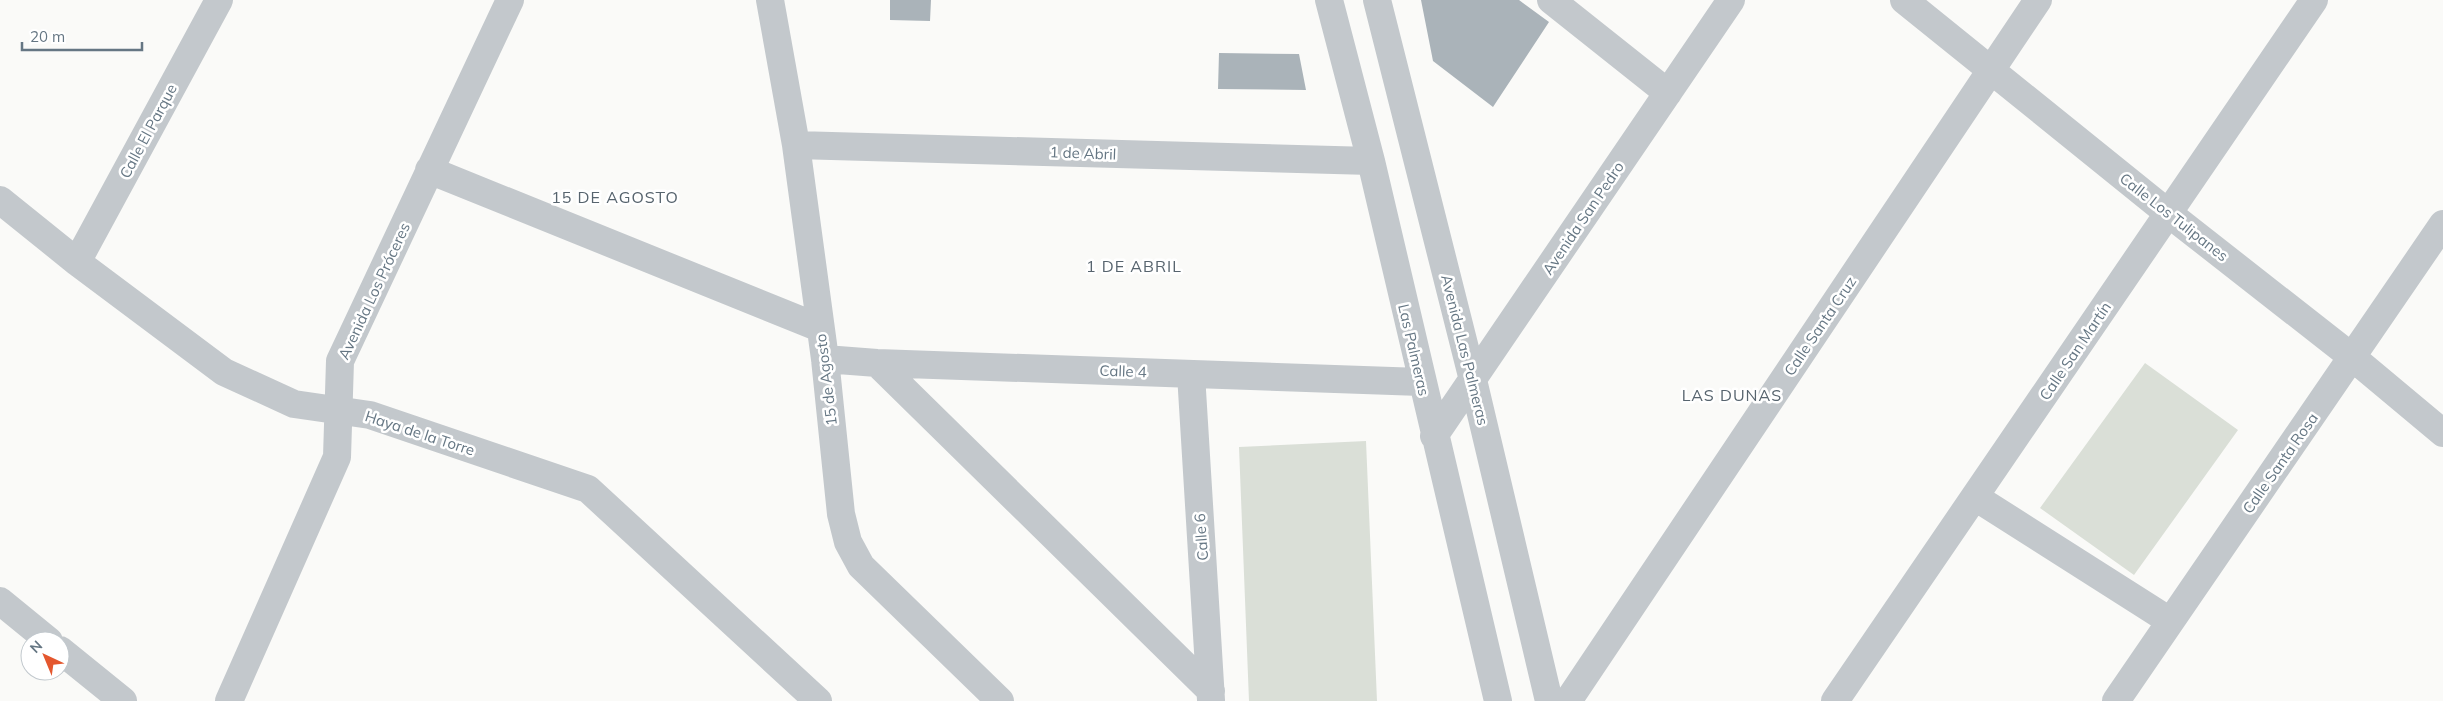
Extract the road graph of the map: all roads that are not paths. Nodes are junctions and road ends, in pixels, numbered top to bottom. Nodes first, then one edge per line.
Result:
1 (219, 0) edge
2 (510, 0) edge
3 (770, 0) edge
4 (1329, 0) edge
5 (1377, 0) edge
6 (1551, 0) edge
7 (1731, 0) edge
8 (1904, 0) edge
9 (2038, 0) edge
10 (2314, 0) edge
11 (1991, 71) junction
12 (1668, 93) junction
13 (796, 145) junction
14 (1371, 162) junction
15 (430, 170) junction
16 (0, 200) edge
17 (2168, 213) junction
18 (2443, 224) edge
19 (77, 262) junction
20 (820, 328) junction
21 (2352, 357) junction
22 (825, 359) junction
23 (877, 363) junction
24 (1191, 374) junction
25 (1473, 380) junction
26 (1421, 382) junction
27 (340, 411) junction
28 (2443, 433) edge
29 (1434, 436) junction
30 (1975, 497) junction
31 (0, 601) edge
32 (2170, 622) junction
33 (37, 631) edge
34 (70, 658) edge
35 (1211, 696) edge
36 (123, 701) edge
37 (229, 701) edge
38 (818, 701) edge
39 (1000, 701) edge
40 (1498, 701) edge
41 (1549, 701) edge
42 (1568, 701) edge
43 (1835, 701) edge
44 (2116, 701) edge

1 - 19 street, Calle El Parque
2 - 15 street, Avenida Los Próceres
3 - 13 street, 15 de Agosto
4 - 14 street, Las Palmeras
5 - 25 street, Avenida Las Palmeras
6 - 12 street
7 - 12 street, Avenida San Pedro
8 - 11 street, Calle Los Tulipanes
9 - 11 street, Calle Santa Cruz
10 - 17 street, Calle San Martín
11 - 17 street, Calle Los Tulipanes
11 - 42 street, Calle Santa Cruz
12 - 25 street, Avenida San Pedro
13 - 14 street, 1 de Abril
13 - 20 street, 15 de Agosto
14 - 26 street, Las Palmeras
15 - 20 street
15 - 27 street, Avenida Los Próceres
16 - 19 street, Haya de la Torre
17 - 21 street, Calle Los Tulipanes
17 - 30 street, Calle San Martín
18 - 21 street, Calle Santa Rosa
19 - 27 street, Haya de la Torre
20 - 22 street, 15 de Agosto
21 - 28 street, Calle Los Tulipanes
21 - 32 street, Calle Santa Rosa
22 - 23 street, Calle 4
22 - 39 street, 15 de Agosto
23 - 24 street, Calle 4
23 - 35 street
24 - 26 street, Calle 4
24 - 35 street, Calle 6
25 - 29 street, Avenida San Pedro
25 - 41 street, Avenida Las Palmeras
26 - 29 street, Las Palmeras
27 - 37 street, Avenida Los Próceres
27 - 38 street, Haya de la Torre
29 - 40 street, Las Palmeras
30 - 32 street
30 - 43 street, Calle San Martín
31 - 33 street
32 - 44 street, Calle Santa Rosa
34 - 36 street

